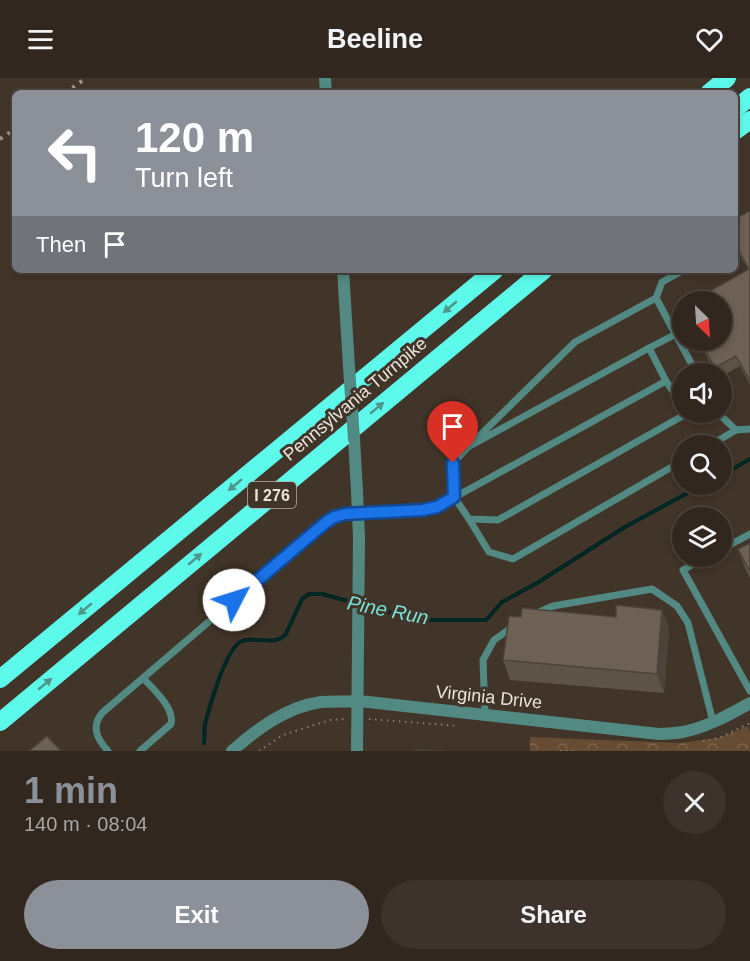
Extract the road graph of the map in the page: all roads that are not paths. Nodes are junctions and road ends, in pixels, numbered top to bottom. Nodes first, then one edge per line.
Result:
1 (728, 78) edge
2 (713, 90) edge
3 (750, 97) edge
4 (738, 107) edge
5 (343, 273) edge
6 (491, 273) edge
7 (540, 273) edge
8 (679, 273) edge
9 (657, 298) junction
10 (672, 326) edge
11 (672, 336) edge
12 (649, 348) junction
13 (666, 381) junction
14 (672, 390) edge
15 (672, 422) edge
16 (729, 423) edge
17 (750, 429) edge
18 (736, 430) junction
19 (728, 435) edge
20 (468, 447) junction
21 (672, 467) edge
22 (454, 497) junction
23 (469, 519) junction
24 (750, 534) edge
25 (732, 544) edge
26 (688, 567) edge
27 (526, 618) edge
28 (518, 623) edge
29 (143, 678) junction
30 (0, 680) edge
31 (750, 691) edge
32 (359, 701) junction
33 (750, 703) edge
34 (484, 715) junction
35 (0, 722) edge
36 (713, 722) junction
37 (108, 751) edge
38 (140, 751) edge
39 (232, 751) edge
40 (357, 751) edge

1 - 2 highway
3 - 4 highway
5 - 32 street, bridge
6 -> 30 highway, Pennsylvania Turnpike / I 276
35 -> 7 highway, Pennsylvania Turnpike / I 276
8 - 9 lane
9 - 10 lane
9 - 20 lane
11 - 12 lane
12 - 13 lane
12 - 20 lane
13 - 14 lane
13 - 22 lane
15 - 23 lane
16 - 18 lane
17 - 18 lane
18 - 19 lane
20 - 22 lane
21 - 23 lane
22 - 23 lane
22 - 29 lane
24 - 25 lane
26 - 31 lane
27 - 36 lane
28 - 34 lane
29 - 37 lane
29 - 38 lane
32 - 34 street, Virginia Drive
32 - 39 street, Virginia Drive
32 - 40 street
33 - 36 street, Virginia Drive
34 - 36 street, Virginia Drive

